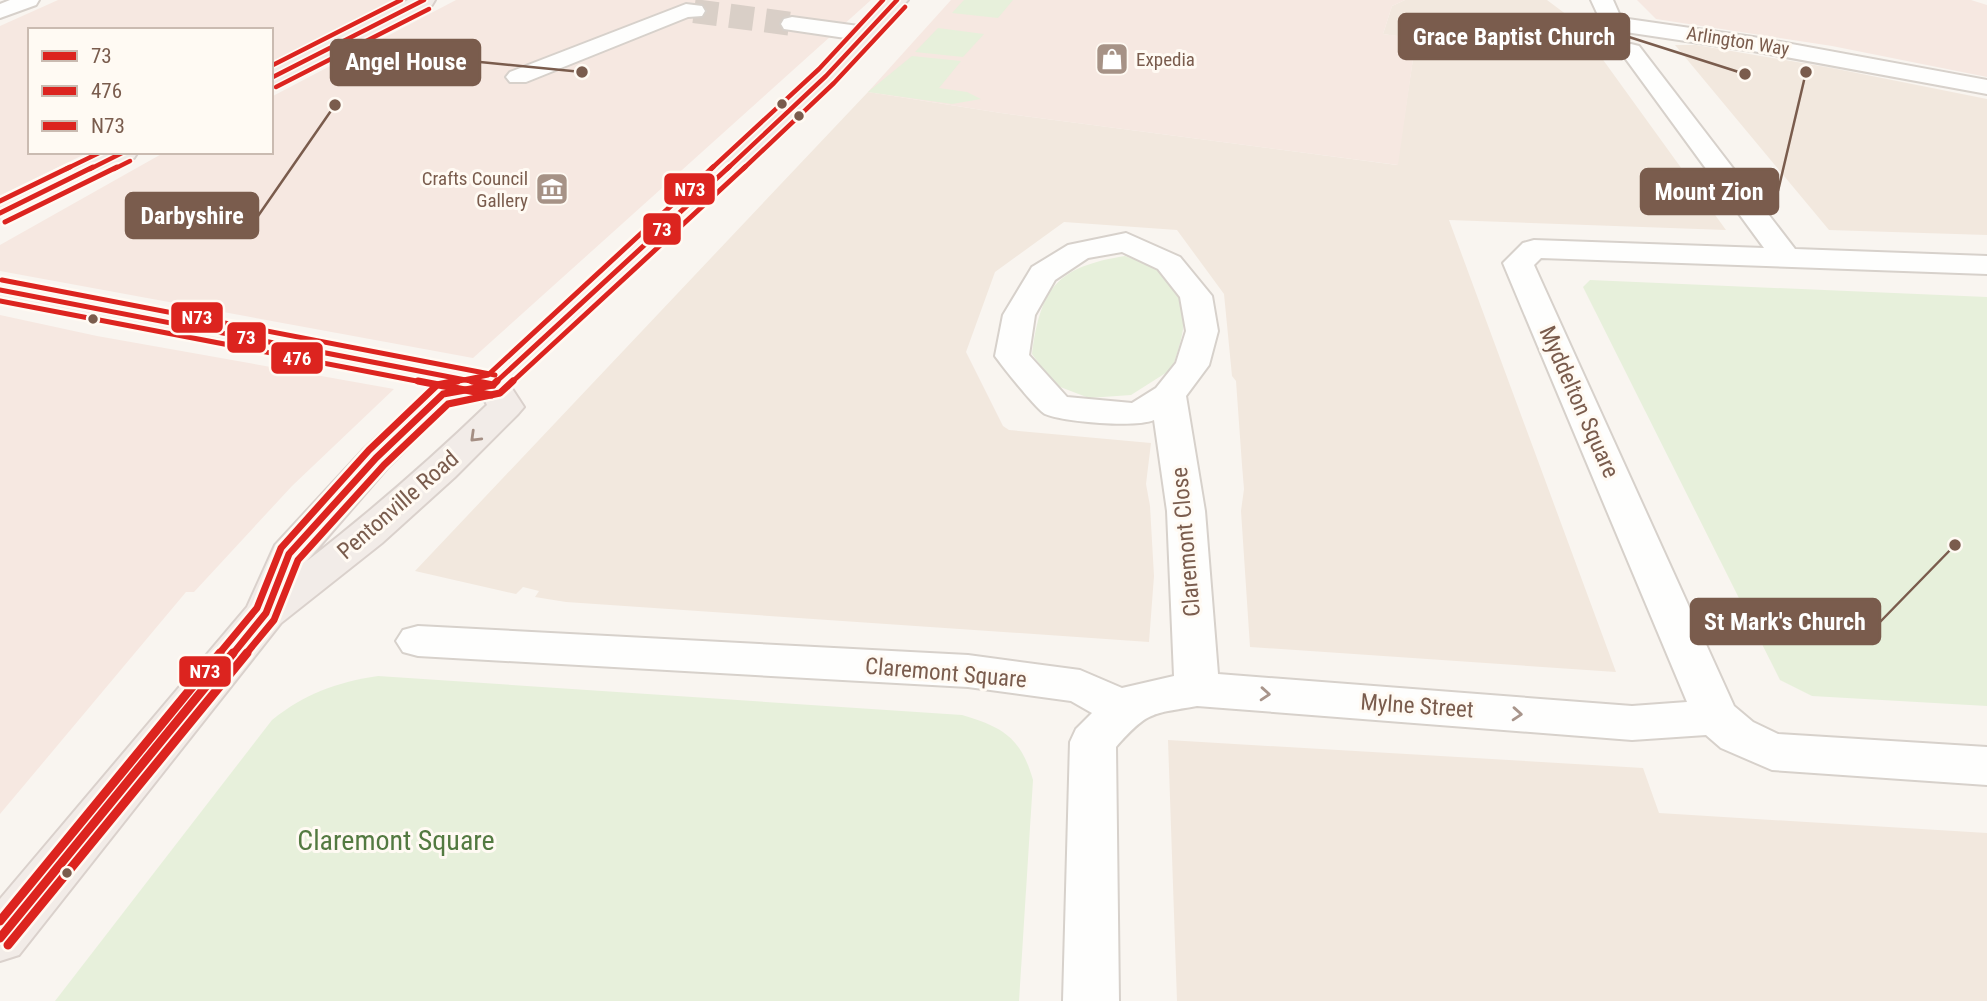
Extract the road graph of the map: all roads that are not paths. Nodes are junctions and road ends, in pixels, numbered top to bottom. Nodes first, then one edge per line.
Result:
1 (28, 0) edge
2 (424, 0) edge
3 (897, 0) edge
4 (1602, 0) edge
5 (694, 11) tunnel mouth
6 (0, 12) edge
7 (792, 24) tunnel mouth
8 (866, 34) junction
9 (1631, 51) dead end
10 (273, 77) edge
11 (518, 77) dead end
12 (1987, 87) edge
13 (121, 154) edge
14 (0, 213) edge
15 (1787, 259) junction
16 (1987, 265) edge
17 (0, 290) edge
18 (493, 385) junction
19 (1168, 395) junction
20 (266, 613) junction
21 (418, 641) dead end
22 (1197, 689) junction
23 (1123, 709) junction
24 (1716, 717) junction
25 (1987, 766) edge
26 (0, 938) edge
27 (1091, 1001) edge

1 - 6 street
2 - 10 highway
3 - 8 highway
4 - 12 street, Arlington Way
5 - 11 street
7 - 8 street
8 - 18 highway
9 - 15 street
13 - 14 highway
15 - 16 street, Myddelton Square
15 - 24 street, Myddelton Square
17 - 18 highway
18 - 20 highway, Pentonville Road
18 -> 20 highway, Pentonville Road
19 - 19 street
19 - 22 street, Claremont Close
20 - 26 highway, Pentonville Road
21 - 23 street, Claremont Square
22 - 23 street, Mylne Street
22 -> 24 street, Mylne Street
23 - 27 street
24 - 25 street, Myddelton Square

